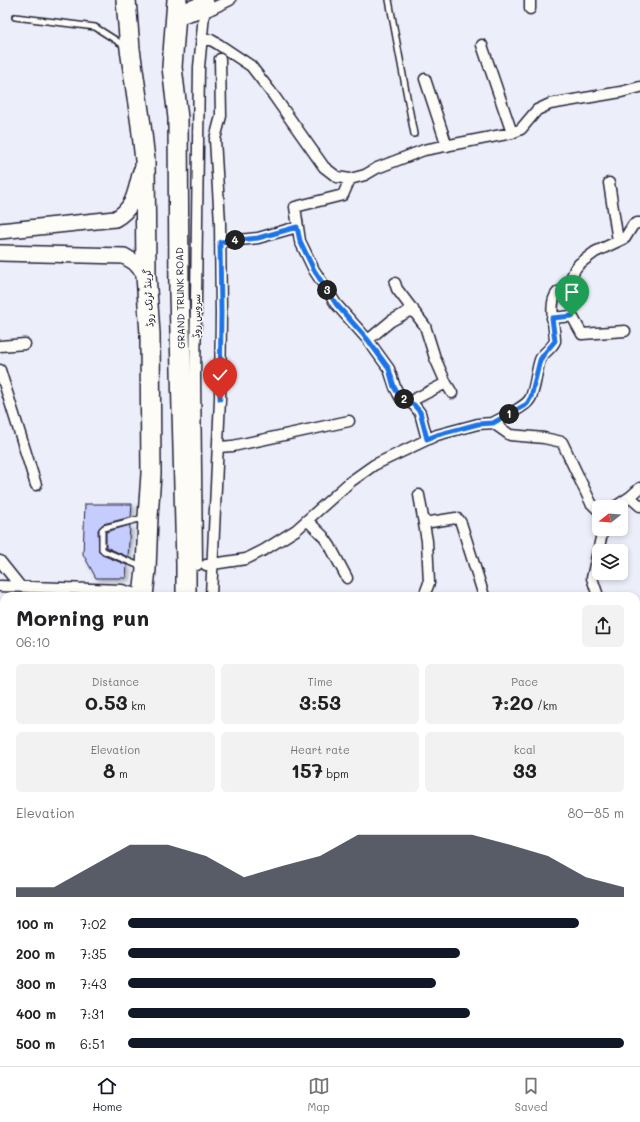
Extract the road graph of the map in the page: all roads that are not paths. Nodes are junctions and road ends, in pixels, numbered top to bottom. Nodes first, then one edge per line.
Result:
1 (126, 0) edge
2 (230, 0) edge
3 (389, 0) edge
4 (173, 5) edge
5 (205, 6) edge
6 (14, 17) dead end
7 (201, 39) junction
8 (482, 45) dead end
9 (130, 49) junction
10 (220, 59) dead end
11 (425, 79) dead end
12 (640, 87) edge
13 (512, 133) junction
14 (414, 134) dead end
15 (447, 146) junction
16 (145, 160) junction
17 (350, 179) junction
18 (609, 183) dead end
19 (640, 223) edge
20 (297, 227) junction
21 (0, 231) edge
22 (618, 241) junction
23 (220, 242) junction
24 (0, 253) edge
25 (146, 275) junction
26 (395, 283) dead end
27 (413, 309) junction
28 (552, 318) junction
29 (625, 331) dead end
30 (368, 340) junction
31 (25, 344) dead end
32 (0, 346) edge
33 (0, 370) edge
34 (446, 383) junction
35 (452, 393) dead end
36 (409, 402) junction
37 (349, 421) dead end
38 (493, 423) junction
39 (427, 439) junction
40 (218, 447) junction
41 (184, 470) junction
42 (151, 474) junction
43 (36, 485) dead end
44 (640, 488) edge
45 (419, 495) dead end
46 (630, 497) junction
47 (626, 500) edge
48 (592, 504) edge
49 (640, 506) edge
50 (148, 517) junction
51 (307, 520) junction
52 (424, 523) junction
53 (601, 536) edge
54 (0, 561) edge
55 (192, 564) junction
56 (213, 564) junction
57 (146, 569) junction
58 (347, 578) dead end
59 (0, 586) edge
60 (20, 586) junction
61 (129, 592) edge
62 (143, 592) edge
63 (156, 592) edge
64 (173, 592) edge
65 (187, 592) edge
66 (212, 592) edge
67 (426, 592) edge
68 (483, 592) edge
69 (597, 592) edge

1 - 9 highway, گرینڈ ٹرنک روڈ
2 - 5 street
3 - 14 lane
4 - 5 highway
4 - 41 highway, GRAND TRUNK ROAD
5 - 7 street, سروس روڈ
6 - 9 lane
7 - 17 street
7 - 55 street, سروس روڈ
8 - 13 street
9 - 16 highway, گرینڈ ٹرنک روڈ
10 - 23 street
11 - 15 street
12 - 13 street
13 - 15 street
15 - 17 street
16 - 21 main road
16 - 25 highway, گرینڈ ٹرنک روڈ
17 - 20 street
18 - 22 street
19 - 22 street
20 - 23 street
20 - 30 street
22 - 28 street
23 - 40 street
24 - 25 main road
25 - 42 highway, گرینڈ ٹرنک روڈ
26 - 27 street
27 - 30 street
27 - 34 street
28 - 29 street
28 - 38 street
30 - 36 street
31 - 32 street
33 - 43 street
34 - 35 street
34 - 36 street
36 - 39 street
37 - 40 street
38 - 39 street
38 - 48 street
39 - 51 street
40 - 56 street
41 - 55 highway, GRAND TRUNK ROAD
41 - 64 highway
42 - 50 highway, گرینڈ ٹرنک روڈ
42 - 63 highway
44 - 46 street
45 - 52 street
46 - 47 street
46 - 49 street
50 - 57 highway, گرینڈ ٹرنک روڈ
50 - 57 lane
51 - 56 street
51 - 58 street
52 - 67 street
52 - 68 street
53 - 69 street
54 - 60 street
55 - 56 street
55 - 65 highway, GRAND TRUNK ROAD
56 - 66 street
57 - 62 highway, گرینڈ ٹرنک روڈ
59 - 60 street
60 - 61 street

